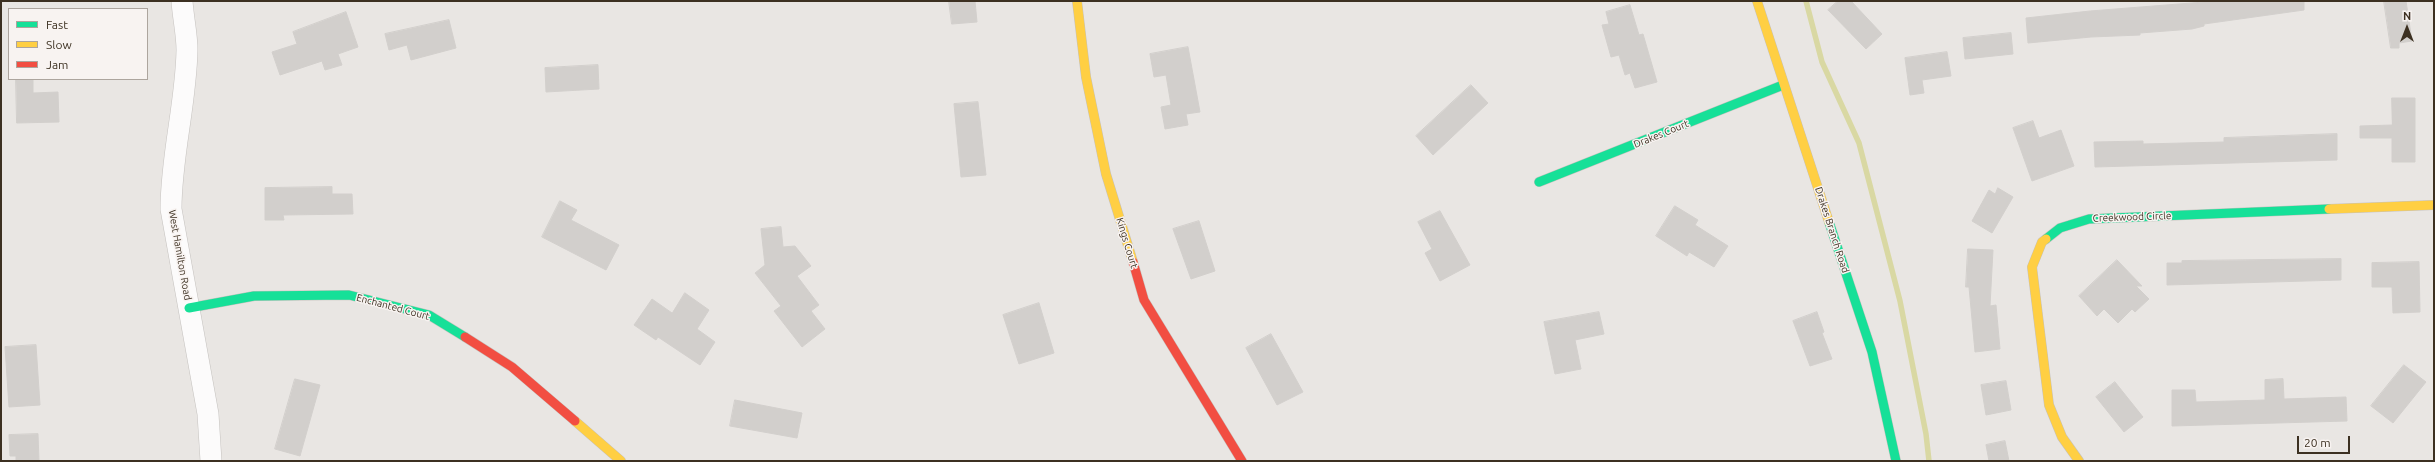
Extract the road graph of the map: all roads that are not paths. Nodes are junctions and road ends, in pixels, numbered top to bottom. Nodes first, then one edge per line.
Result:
1 (182, 1) edge
2 (1077, 1) edge
3 (1757, 1) edge
4 (1783, 85) junction
5 (1539, 182) dead end
6 (2434, 205) edge
7 (189, 308) junction
8 (211, 461) edge
9 (621, 461) edge
10 (1242, 461) edge
11 (1896, 461) edge
12 (2080, 461) edge

1 - 7 street, West Hamilton Road
2 - 10 street, Kings Court
3 - 4 street, Drakes Branch Road
4 - 5 street, Drakes Court
4 - 11 street, Drakes Branch Road
6 - 12 street, Creekwood Circle
7 - 8 street, West Hamilton Road
7 - 9 street, Enchanted Court

